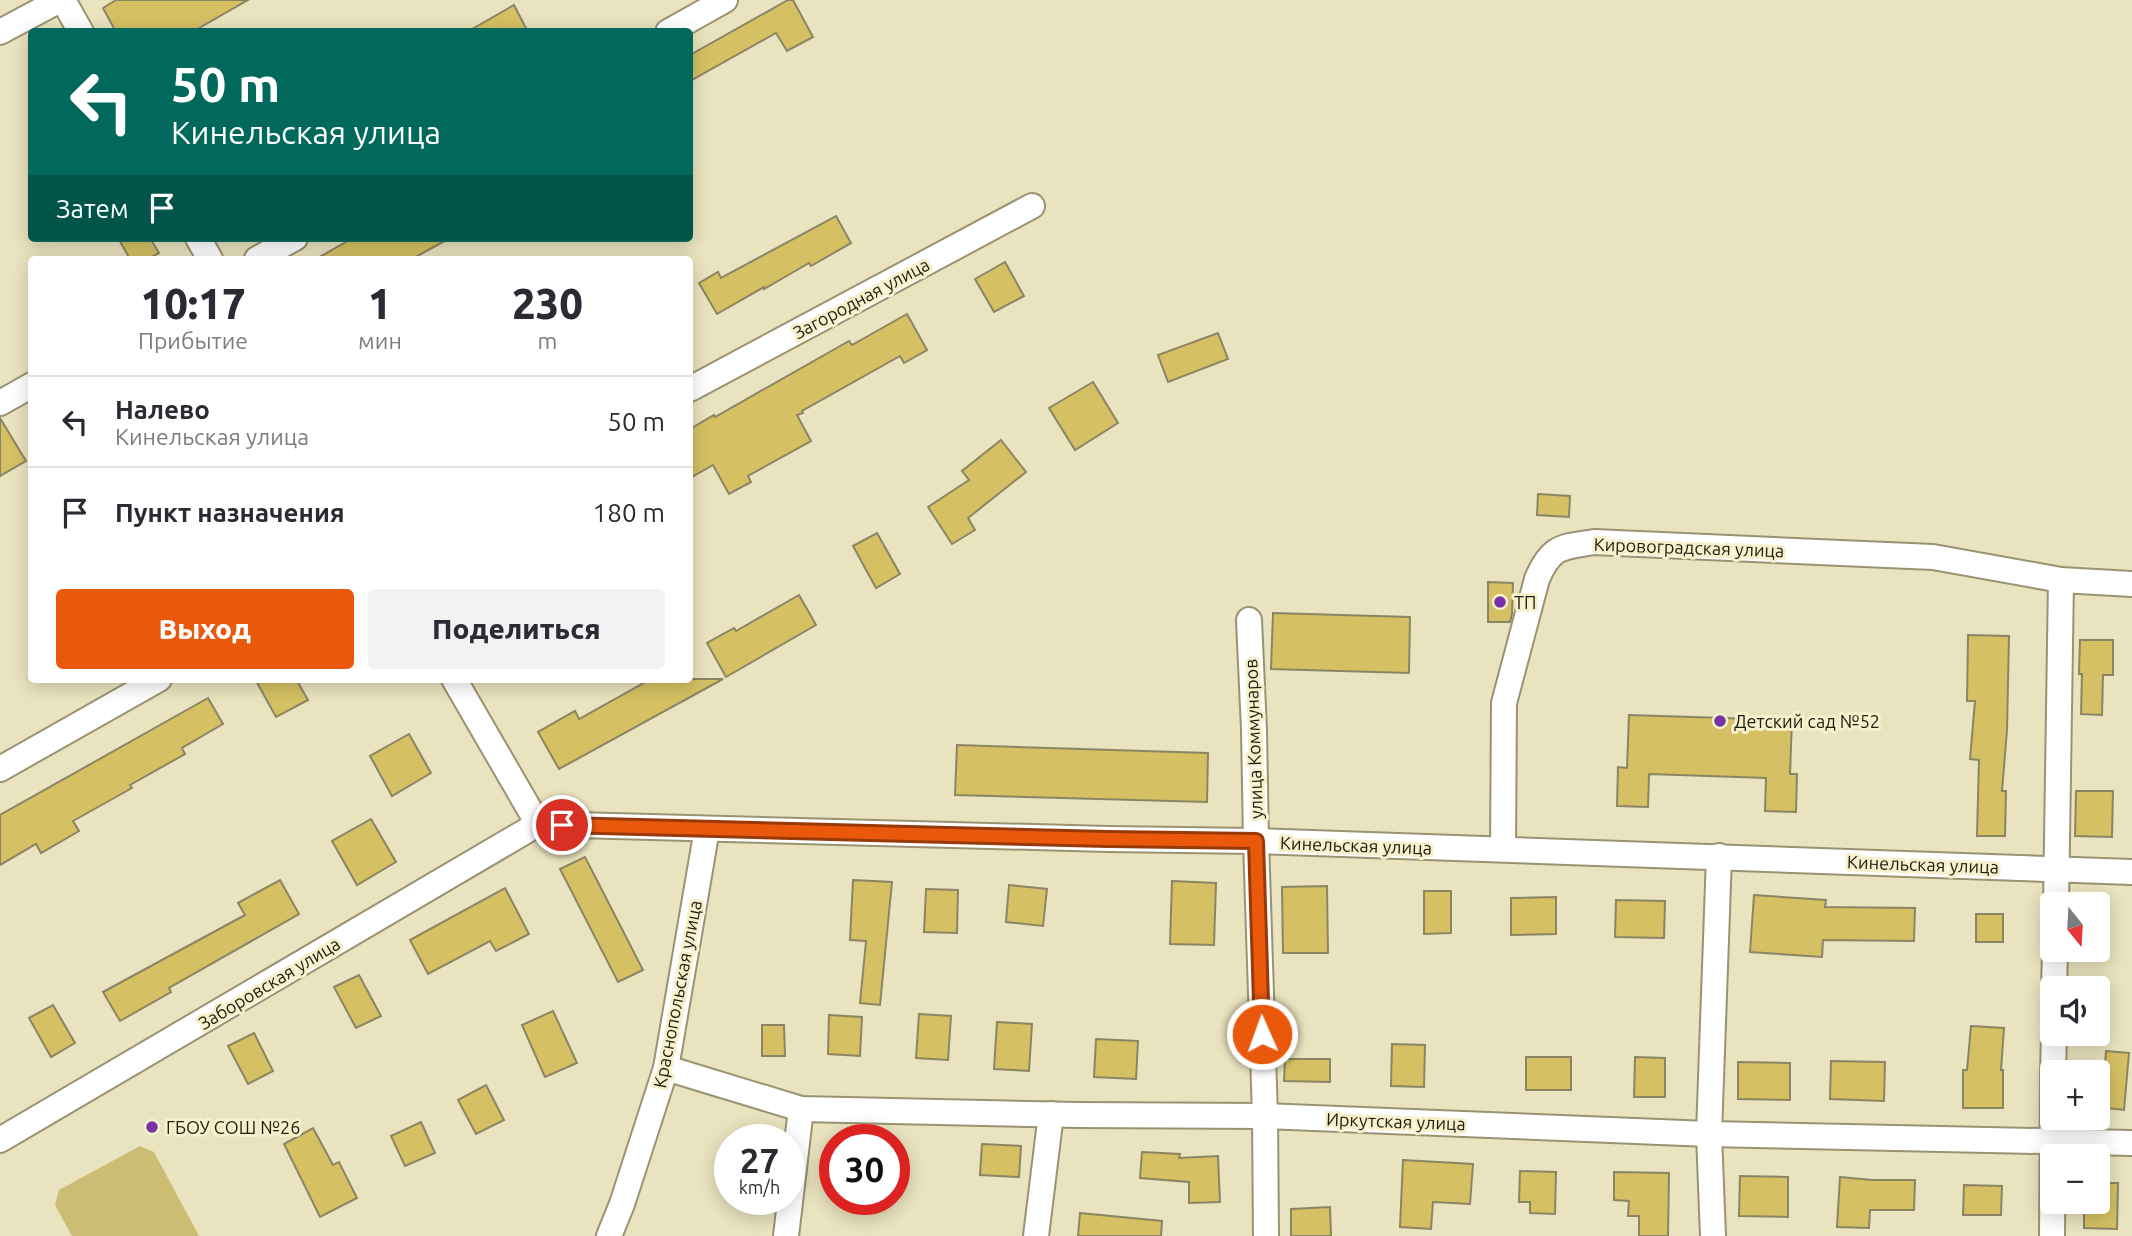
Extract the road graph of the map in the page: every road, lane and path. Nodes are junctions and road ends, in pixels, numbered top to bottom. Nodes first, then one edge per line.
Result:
1 (61, 0) edge
2 (725, 0) edge
3 (78, 28) edge
4 (675, 28) edge
5 (0, 33) edge
6 (1032, 206) dead end
7 (288, 242) edge
8 (262, 256) edge
9 (28, 387) edge
10 (693, 387) edge
11 (0, 403) edge
12 (2061, 580) junction
13 (2132, 584) edge
14 (1249, 620) dead end
15 (152, 683) edge
16 (456, 683) edge
17 (0, 769) edge
18 (538, 824) junction
19 (707, 829) junction
20 (1256, 841) junction
21 (1503, 849) junction
22 (1719, 856) junction
23 (2057, 869) junction
24 (2132, 872) edge
25 (2056, 892) edge
26 (666, 1068) junction
27 (801, 1109) junction
28 (1051, 1114) junction
29 (1265, 1116) junction
30 (2052, 1130) edge
31 (1709, 1134) junction
32 (0, 1140) edge
33 (2052, 1140) junction
34 (2132, 1143) edge
35 (609, 1236) edge
36 (786, 1236) edge
37 (1036, 1236) edge
38 (1266, 1236) edge
39 (1713, 1236) edge
40 (2052, 1236) edge

1 - 3 street
1 - 5 street
2 - 4 street
6 - 10 street, Загородная улица
7 - 8 street
9 - 11 street
12 - 13 street, Кировоградская улица
12 - 21 street, Кировоградская улица
12 - 23 street
14 - 20 street, улица Коммунаров
15 - 17 street
16 - 18 street
18 - 19 street, Кинельская улица
18 - 32 street, Заборовская улица
19 - 20 street, Кинельская улица
19 - 26 street, Краснопольская улица
20 - 21 street, Кинельская улица
20 - 29 street, улица Коммунаров
21 - 22 street, Кинельская улица
22 - 23 street, Кинельская улица
22 - 31 street
23 - 24 street, Кинельская улица
23 - 25 street
26 - 27 street, Иркутская улица
26 - 35 street, Краснопольская улица
27 - 28 street, Иркутская улица
27 - 36 street
28 - 29 street, Иркутская улица
28 - 37 street
29 - 31 street, Иркутская улица
29 - 38 street, улица Коммунаров
30 - 33 street
31 - 33 street, Иркутская улица
31 - 39 street
33 - 34 street, Иркутская улица
33 - 40 street

